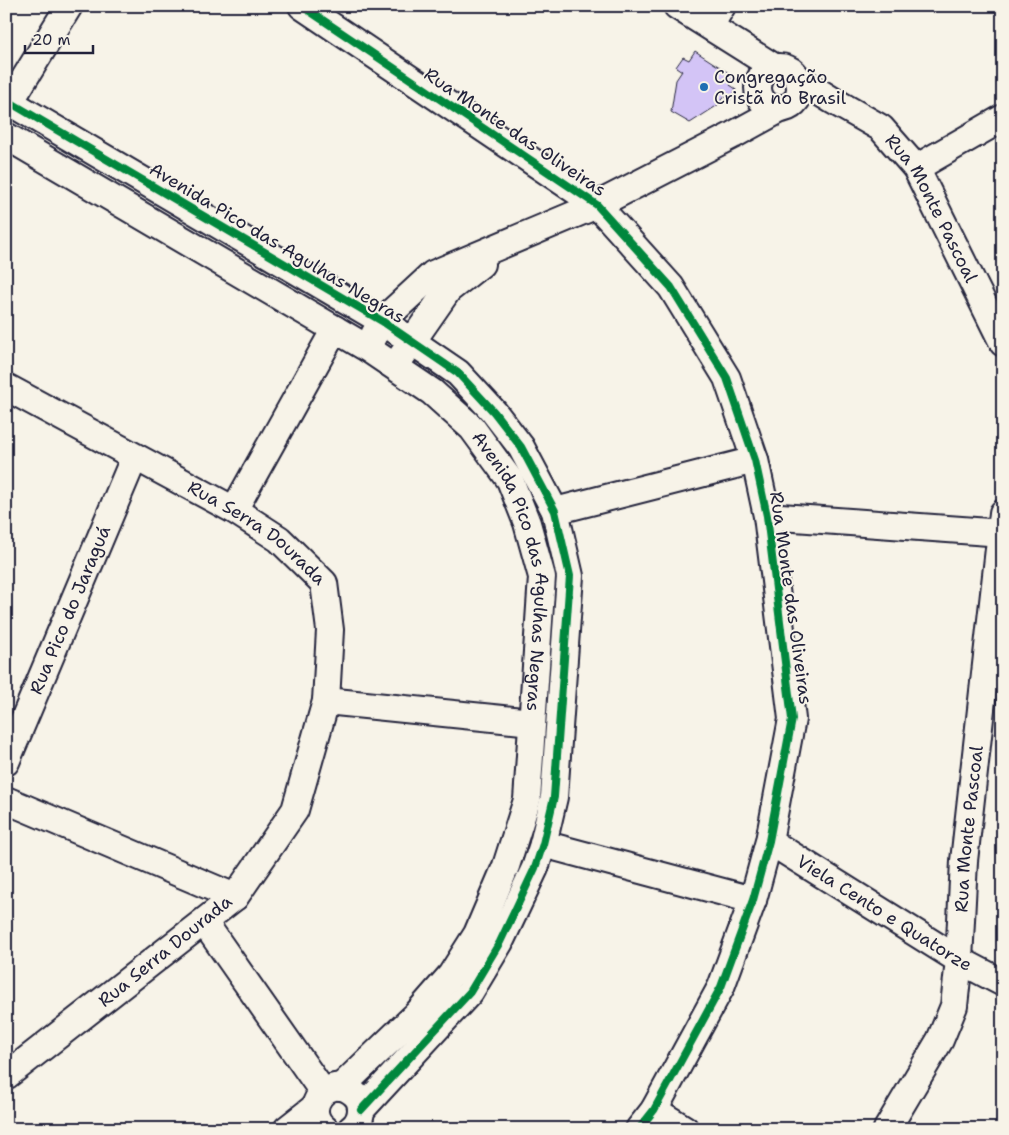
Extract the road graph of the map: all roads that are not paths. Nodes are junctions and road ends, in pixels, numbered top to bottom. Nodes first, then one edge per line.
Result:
1 (69, 6) edge
2 (302, 6) edge
3 (678, 6) edge
4 (716, 16) edge
5 (764, 80) junction
6 (793, 93) junction
7 (8, 101) edge
8 (1003, 118) edge
9 (733, 135) junction
10 (6, 136) edge
11 (916, 168) junction
12 (597, 205) junction
13 (536, 232) junction
14 (382, 321) junction
15 (335, 329) junction
16 (411, 342) junction
17 (1003, 343) edge
18 (367, 348) junction
19 (395, 367) junction
20 (6, 387) edge
21 (134, 458) junction
22 (755, 460) junction
23 (234, 510) junction
24 (555, 510) junction
25 (767, 516) junction
26 (1002, 526) edge
27 (326, 701) junction
28 (532, 722) junction
29 (7, 757) edge
30 (6, 800) edge
31 (769, 841) junction
32 (544, 844) junction
33 (235, 897) junction
34 (753, 900) junction
35 (204, 922) junction
36 (959, 960) junction
37 (1003, 983) edge
38 (6, 1076) edge
39 (326, 1104) edge
40 (647, 1119) edge
41 (360, 1122) edge
42 (287, 1129) edge
43 (684, 1129) edge
44 (887, 1129) edge

1 - 7 street
2 - 12 street, Rua Monte das Oliveiras
3 - 4 street
4 - 5 street
5 - 6 street
5 - 6 street
5 - 9 street
6 - 9 street
6 - 11 street, Rua Monte Pascoal
7 - 14 street, Avenida Pico das Agulhas Negras
8 - 11 street
9 - 12 street
10 - 15 street, Avenida Pico das Agulhas Negras
11 - 17 street, Rua Monte Pascoal
12 - 13 street
12 - 22 street, Rua Monte das Oliveiras
13 - 14 street
13 - 16 street
14 - 16 street, Avenida Pico das Agulhas Negras
14 - 18 street
15 - 18 street, Avenida Pico das Agulhas Negras
15 - 23 street
16 - 19 street
16 - 24 street, Avenida Pico das Agulhas Negras
18 - 19 street, Avenida Pico das Agulhas Negras
19 - 28 street, Avenida Pico das Agulhas Negras
20 - 21 street, Rua Serra Dourada
21 - 23 street, Rua Serra Dourada
21 - 29 street, Rua Pico do Jaraguá
22 - 24 street
22 - 25 street, Rua Monte das Oliveiras
23 - 27 street, Rua Serra Dourada
24 - 32 street, Avenida Pico das Agulhas Negras
25 - 26 street
25 - 31 street, Rua Monte das Oliveiras
26 - 36 street, Rua Monte Pascoal
27 - 28 street
27 - 33 street, Rua Serra Dourada
28 - 39 street, Avenida Pico das Agulhas Negras
30 - 33 street
31 - 34 street, Rua Monte das Oliveiras
31 - 36 street, Viela Cento e Quatorze
32 - 34 street
32 - 41 street, Avenida Pico das Agulhas Negras
33 - 35 street, Rua Serra Dourada
34 - 40 street, Rua Monte das Oliveiras
35 - 38 street, Rua Serra Dourada
35 - 39 street
36 - 37 street, Viela Cento e Quatorze
36 - 44 street, Rua Monte Pascoal
39 - 41 street
39 - 42 street, Avenida Pico das Agulhas Negras
40 - 43 street

